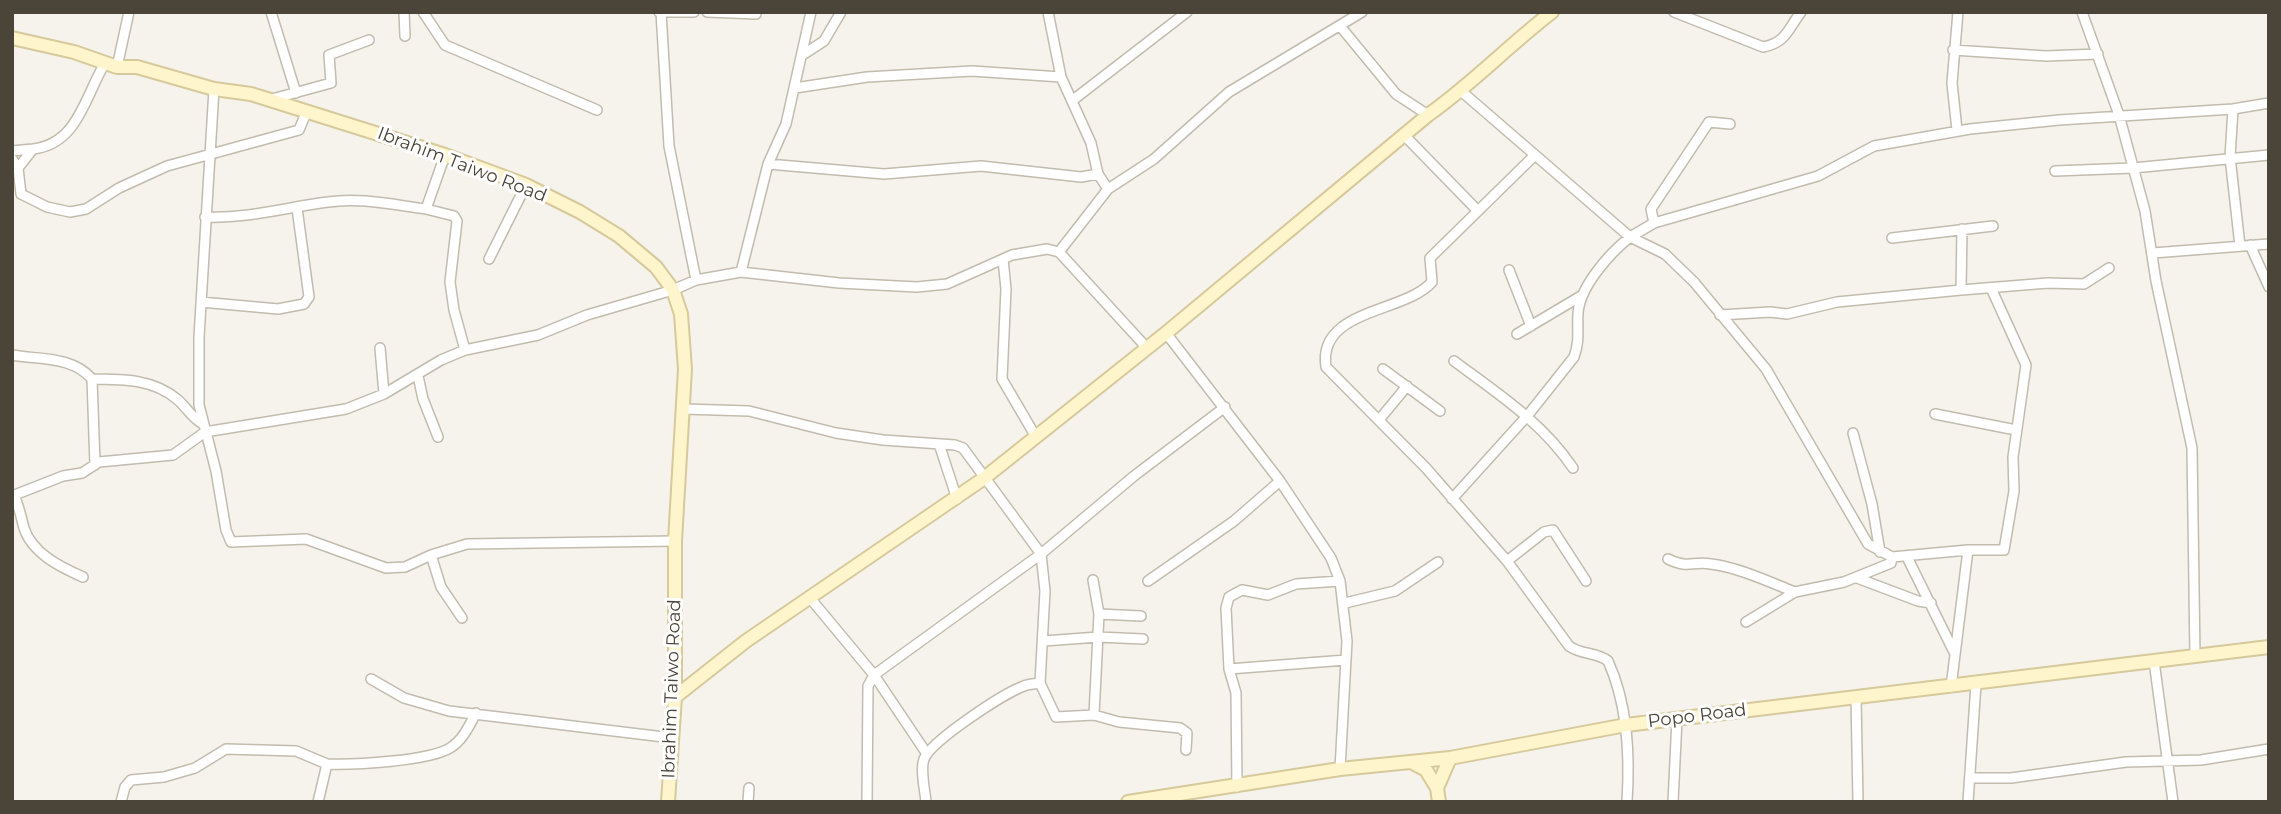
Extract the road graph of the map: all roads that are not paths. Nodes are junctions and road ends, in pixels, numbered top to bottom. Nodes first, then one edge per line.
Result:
1 (130, 12) edge
2 (271, 12) edge
3 (404, 12) edge
4 (423, 12) edge
5 (661, 12) edge
6 (694, 12) edge
7 (707, 12) edge
8 (811, 12) edge
9 (841, 12) edge
10 (1048, 12) edge
11 (1362, 12) edge
12 (1552, 12) edge
13 (1674, 12) edge
14 (1801, 12) edge
15 (1958, 12) edge
16 (2082, 12) edge
17 (1186, 13) edge
18 (756, 14) edge
19 (1340, 26) junction
20 (405, 36) dead end
21 (12, 38) edge
22 (369, 40) dead end
23 (1953, 50) junction
24 (804, 54) junction
25 (2098, 54) junction
26 (111, 65) junction
27 (1061, 78) junction
28 (795, 88) junction
29 (214, 89) junction
30 (1461, 91) junction
31 (296, 93) junction
32 (270, 100) junction
33 (1073, 100) junction
34 (2269, 103) edge
35 (2233, 109) junction
36 (597, 110) dead end
37 (306, 113) junction
38 (1427, 115) junction
39 (2119, 116) junction
40 (1730, 124) dead end
41 (1957, 130) junction
42 (1404, 135) junction
43 (33, 149) junction
44 (12, 151) edge
45 (212, 152) junction
46 (444, 155) junction
47 (2269, 155) edge
48 (1534, 156) junction
49 (2230, 157) junction
50 (12, 159) edge
51 (768, 164) junction
52 (18, 168) junction
53 (2133, 168) junction
54 (2055, 171) dead end
55 (1098, 174) junction
56 (526, 185) junction
57 (1108, 190) junction
58 (297, 208) junction
59 (425, 209) junction
60 (1477, 210) junction
61 (205, 217) junction
62 (1654, 223) junction
63 (1993, 226) dead end
64 (1962, 229) junction
65 (1630, 237) junction
66 (1892, 238) dead end
67 (2269, 244) edge
68 (2245, 246) junction
69 (1059, 252) junction
70 (2153, 253) junction
71 (489, 258) dead end
72 (1003, 259) junction
73 (2109, 268) dead end
74 (1509, 270) dead end
75 (741, 272) junction
76 (696, 280) junction
77 (2269, 287) edge
78 (1990, 288) junction
79 (673, 290) junction
80 (1961, 290) junction
81 (1581, 296) junction
82 (201, 302) junction
83 (1720, 315) junction
84 (1531, 326) junction
85 (1166, 333) junction
86 (1517, 334) dead end
87 (380, 348) dead end
88 (1147, 348) junction
89 (464, 350) junction
90 (12, 355) edge
91 (1454, 361) dead end
92 (1383, 369) dead end
93 (418, 376) junction
94 (92, 379) junction
95 (1407, 386) junction
96 (384, 394) junction
97 (1225, 407) junction
98 (684, 409) junction
99 (1440, 411) dead end
100 (1935, 414) dead end
101 (1528, 415) junction
102 (1378, 420) junction
103 (204, 428) junction
104 (2016, 430) junction
105 (1853, 433) dead end
106 (1036, 436) junction
107 (438, 437) dead end
108 (939, 444) junction
109 (95, 465) junction
110 (1573, 468) dead end
111 (983, 479) junction
112 (1280, 481) junction
113 (13, 496) edge
114 (957, 499) junction
115 (1452, 499) junction
116 (675, 541) junction
117 (1968, 550) junction
118 (1880, 552) junction
119 (1041, 554) junction
120 (431, 555) junction
121 (1892, 557) junction
122 (1907, 557) junction
123 (1668, 559) dead end
124 (1507, 561) junction
125 (1438, 562) dead end
126 (83, 577) dead end
127 (1857, 578) junction
128 (1093, 580) dead end
129 (1148, 581) dead end
130 (1340, 581) junction
131 (1586, 581) dead end
132 (1795, 592) junction
133 (810, 598) junction
134 (1345, 603) junction
135 (1931, 603) junction
136 (1099, 614) junction
137 (1141, 616) dead end
138 (461, 618) dead end
139 (1746, 622) dead end
140 (1098, 636) junction
141 (1143, 639) dead end
142 (1044, 641) junction
143 (2269, 647) edge
144 (1955, 653) junction
145 (2195, 657) junction
146 (1346, 660) junction
147 (2154, 661) junction
148 (1229, 669) junction
149 (874, 675) junction
150 (371, 679) dead end
151 (1040, 683) junction
152 (1976, 684) junction
153 (1951, 687) junction
154 (676, 697) junction
155 (1856, 697) junction
156 (476, 713) junction
157 (1094, 715) junction
158 (1677, 719) junction
159 (1626, 725) junction
160 (672, 738) junction
161 (2269, 749) edge
162 (1186, 750) dead end
163 (927, 754) junction
164 (1450, 758) junction
165 (2168, 761) junction
166 (1411, 762) junction
167 (327, 764) junction
168 (1340, 769) junction
169 (1970, 778) junction
170 (1237, 787) junction
171 (749, 788) dead end
172 (1437, 788) junction
173 (121, 802) edge
174 (318, 802) edge
175 (668, 802) edge
176 (748, 802) edge
177 (867, 802) edge
178 (926, 802) edge
179 (1128, 802) edge
180 (1438, 802) edge
181 (1627, 802) edge
182 (1673, 802) edge
183 (1858, 802) edge
184 (1968, 802) edge
185 (2173, 802) edge

1 - 26 street
2 - 31 street
3 - 20 street
4 - 36 street
5 - 6 street
5 - 76 street
7 - 18 street
8 - 24 street
9 - 24 street
10 - 27 street
11 - 19 street
12 - 30 main road
13 - 14 street
15 - 23 street
16 - 25 street
17 - 33 street
19 - 38 street
19 - 57 street
21 - 26 main road, Ibrahim Taiwo Road
22 - 31 street
23 - 25 street
23 - 41 street
24 - 28 street
25 - 39 street
26 - 29 main road, Ibrahim Taiwo Road
26 - 43 street
27 - 28 street
27 - 33 street
28 - 51 street
29 - 32 main road, Ibrahim Taiwo Road
29 - 45 street
30 - 38 main road
30 - 48 street
31 - 32 street
32 - 37 main road, Ibrahim Taiwo Road
33 - 55 street
34 - 35 street
35 - 39 street
35 - 49 street
37 - 45 street
37 - 46 main road, Ibrahim Taiwo Road
38 - 42 main road
39 - 41 street
39 - 53 street
40 - 62 street
41 - 62 street
42 - 60 street
42 - 85 main road
43 - 44 street
43 - 52 street
45 - 52 street
45 - 61 street
46 - 56 main road, Ibrahim Taiwo Road
46 - 59 street
47 - 49 street
48 - 60 street
48 - 65 street
49 - 53 street
49 - 68 street
50 - 52 street
51 - 55 street
51 - 75 street
53 - 54 street
53 - 70 street
55 - 57 street
56 - 71 street
56 - 79 main road, Ibrahim Taiwo Road
57 - 69 street
58 - 59 street
58 - 61 street
58 - 82 street
59 - 89 street
60 - 102 street
61 - 82 street
62 - 65 street
63 - 64 street
64 - 66 street
64 - 80 street
65 - 81 street
65 - 83 street
67 - 68 street
68 - 70 street
68 - 77 street
69 - 72 street
69 - 88 street
70 - 145 street
72 - 75 street
72 - 106 street
73 - 78 street
74 - 84 street
75 - 76 street
76 - 79 street
78 - 80 street
78 - 104 street
79 - 89 street
79 - 98 main road, Ibrahim Taiwo Road
80 - 83 street
81 - 84 street
81 - 101 street
82 - 103 street
83 - 118 street
84 - 86 street
85 - 88 main road
85 - 97 street
87 - 96 street
88 - 106 main road
89 - 93 street
90 - 94 street
91 - 101 street
92 - 95 street
93 - 96 street
93 - 107 street
94 - 103 street
94 - 109 street
95 - 99 street
95 - 102 street
96 - 103 street
97 - 112 street
97 - 119 street
98 - 108 street
98 - 116 main road, Ibrahim Taiwo Road
100 - 104 street
101 - 110 street
101 - 115 street
102 - 115 street
103 - 109 street
103 - 120 street
104 - 117 street
105 - 118 street
106 - 111 main road
108 - 111 street
108 - 114 street
109 - 113 street
111 - 114 main road
111 - 119 street
112 - 129 street
112 - 130 street
113 - 126 street
114 - 133 main road
115 - 124 street
116 - 120 street
116 - 154 main road, Ibrahim Taiwo Road
117 - 122 street
117 - 144 street
118 - 121 street
119 - 142 street
119 - 149 street
120 - 138 street
121 - 122 street
121 - 127 street
122 - 135 street
123 - 132 street
124 - 131 street
124 - 159 street
125 - 134 street
127 - 132 street
127 - 135 street
128 - 136 street
130 - 134 street
130 - 148 street
132 - 139 street
133 - 149 street
133 - 154 main road
134 - 146 street
135 - 144 street
136 - 137 street
136 - 140 street
140 - 141 street
140 - 142 street
140 - 157 street
142 - 151 street
143 - 145 main road, Popo Road
144 - 153 street
145 - 147 main road, Popo Road
146 - 148 street
146 - 168 street
147 - 152 main road, Popo Road
147 - 165 street
148 - 170 street
149 - 163 street
149 - 177 street
150 - 156 street
151 - 157 street
151 - 163 street
152 - 153 main road, Popo Road
152 - 169 street
153 - 155 main road, Popo Road
154 - 160 main road, Ibrahim Taiwo Road
155 - 158 main road, Popo Road
155 - 183 street
156 - 160 street
156 - 167 street
157 - 162 street
158 - 159 main road, Popo Road
158 - 182 street
159 - 164 main road, Popo Road
159 - 181 street
160 - 175 main road, Ibrahim Taiwo Road
161 - 165 street
163 - 178 street
164 - 166 main road, Popo Road
164 - 172 main road
165 - 169 street
165 - 185 street
166 - 168 main road, Popo Road
166 - 172 main road
167 - 173 street
167 - 174 street
168 - 170 main road, Popo Road
169 - 184 street
170 - 179 main road, Popo Road
171 - 176 street
172 - 180 main road

